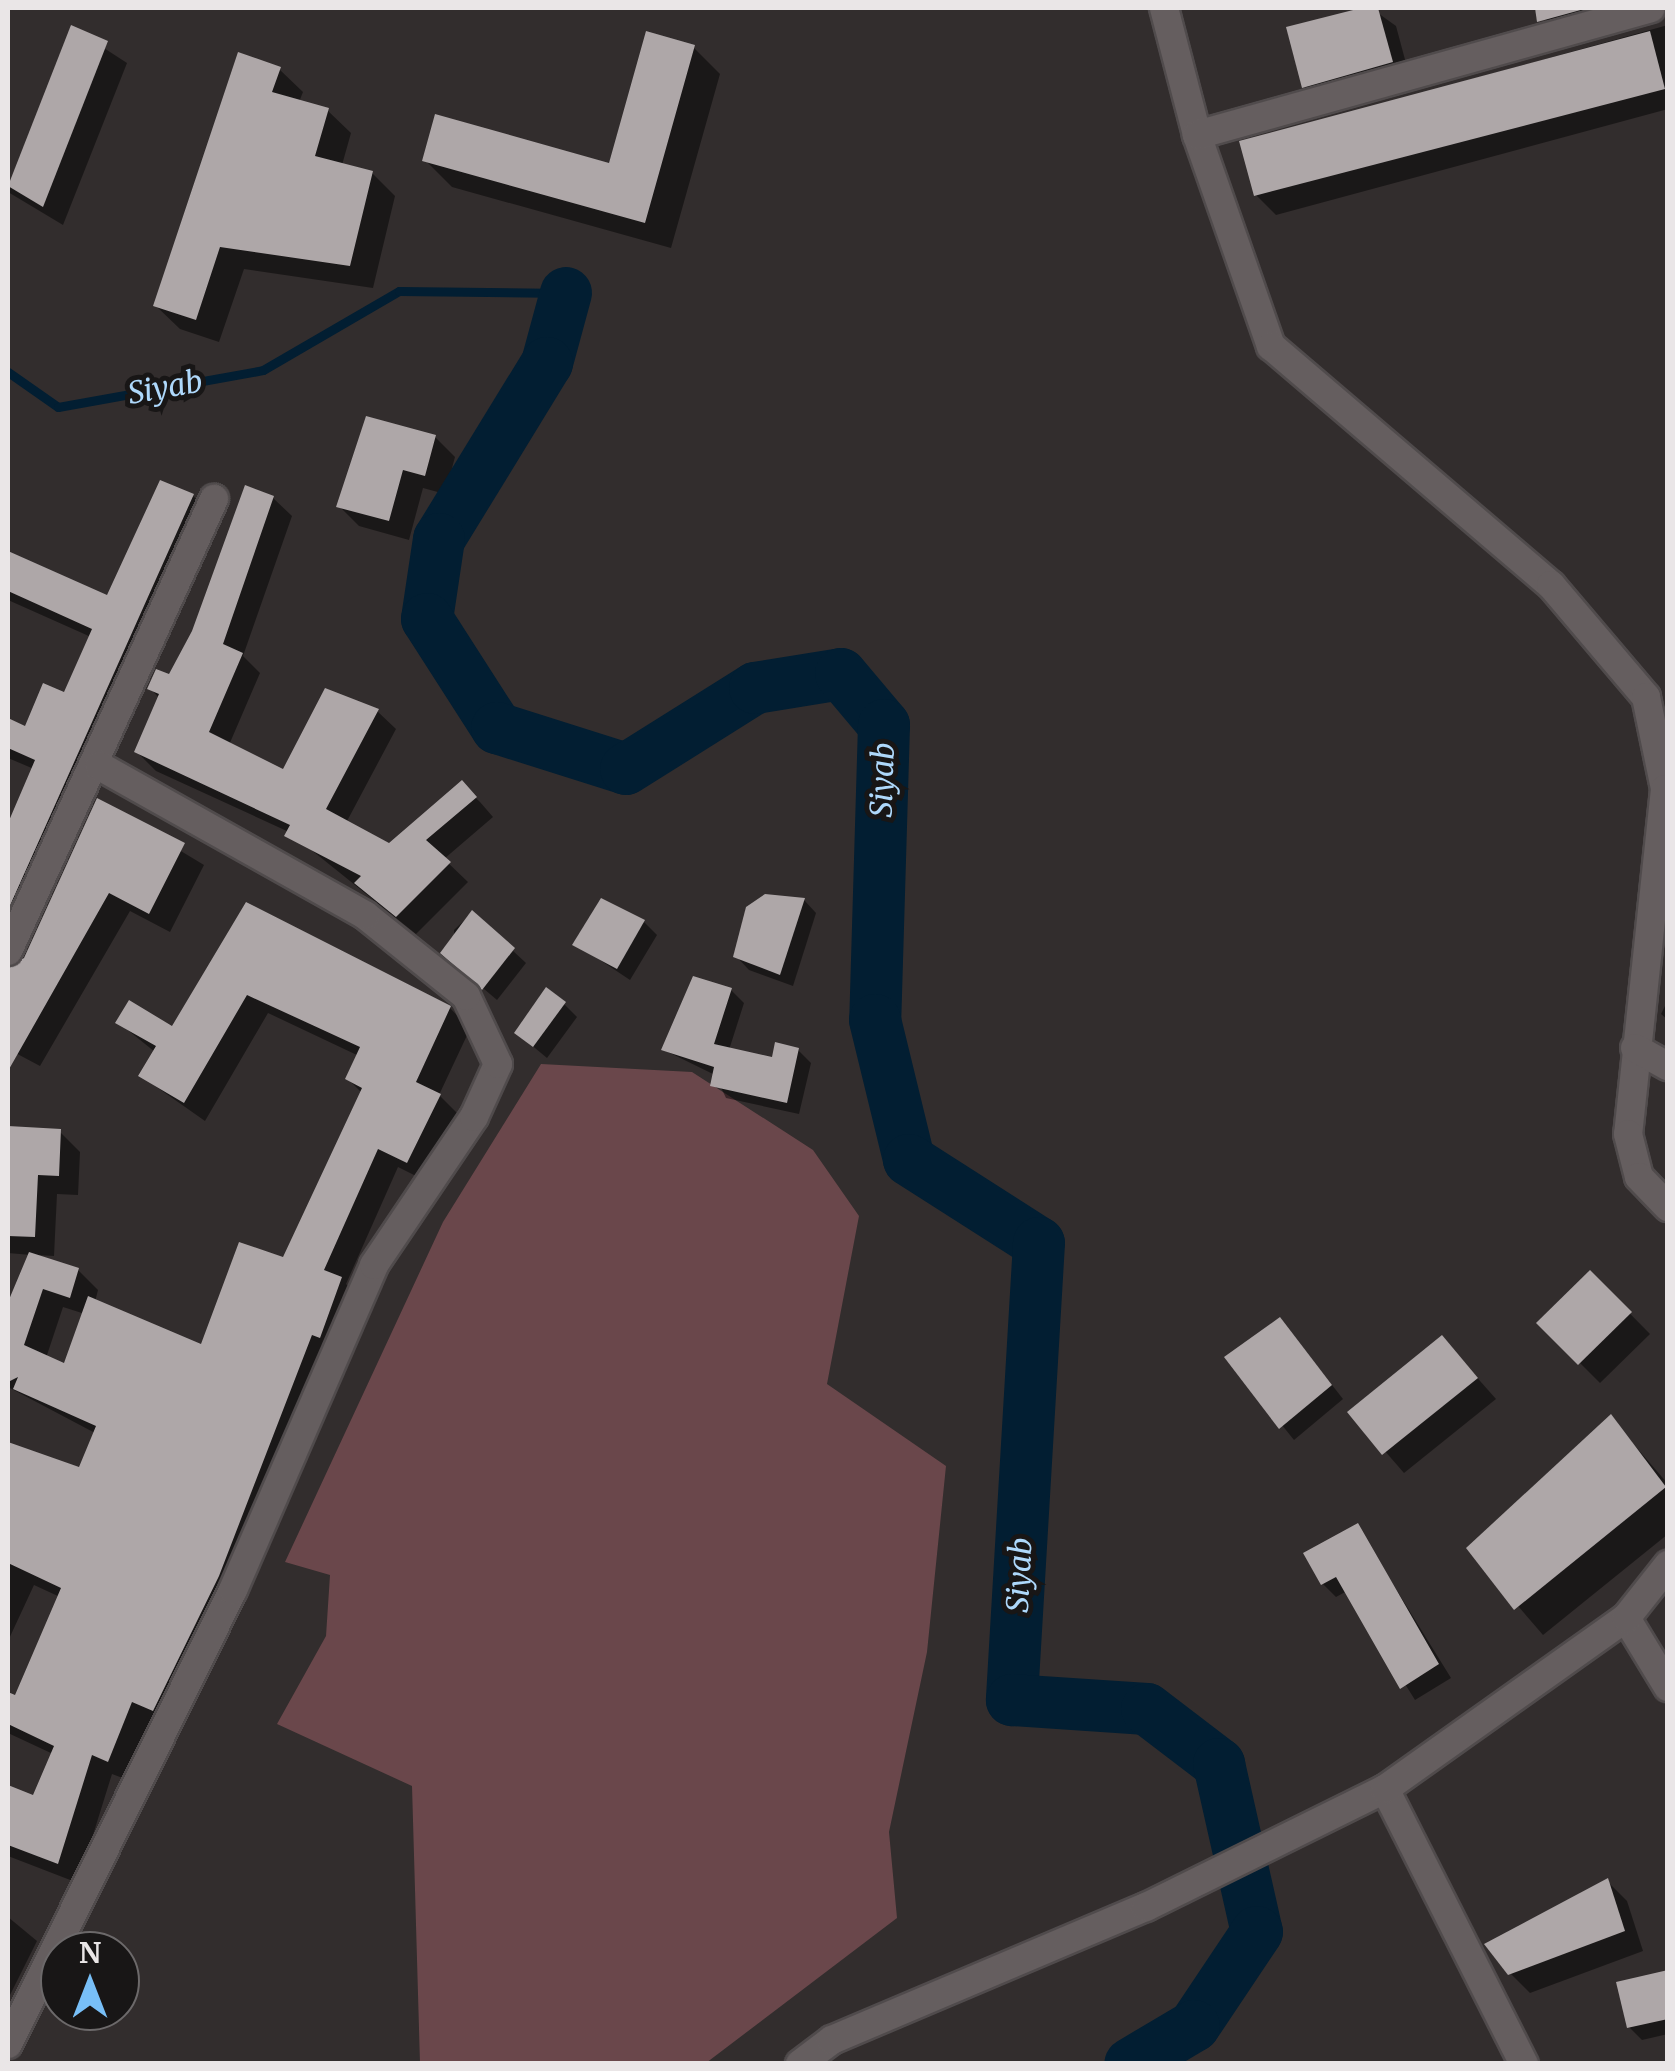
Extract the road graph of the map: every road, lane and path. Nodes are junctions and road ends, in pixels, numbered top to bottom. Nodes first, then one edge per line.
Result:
1 (1164, 8) edge
2 (1651, 8) edge
3 (1196, 135) junction
4 (214, 499) dead end
5 (99, 766) junction
6 (1666, 789) edge
7 (8, 951) edge
8 (1635, 1048) junction
9 (1668, 1066) edge
10 (1668, 1208) edge
11 (1668, 1566) edge
12 (1626, 1618) junction
13 (1668, 1687) edge
14 (1385, 1789) junction
15 (8, 2044) edge
16 (800, 2064) edge
17 (1524, 2064) edge

1 - 3 street
2 - 3 street
3 - 6 street
4 - 5 street
5 - 7 street
5 - 15 street
6 - 8 street
8 - 9 street
8 - 10 street
11 - 12 street
12 - 13 street
12 - 14 street
14 - 16 street
14 - 17 street

